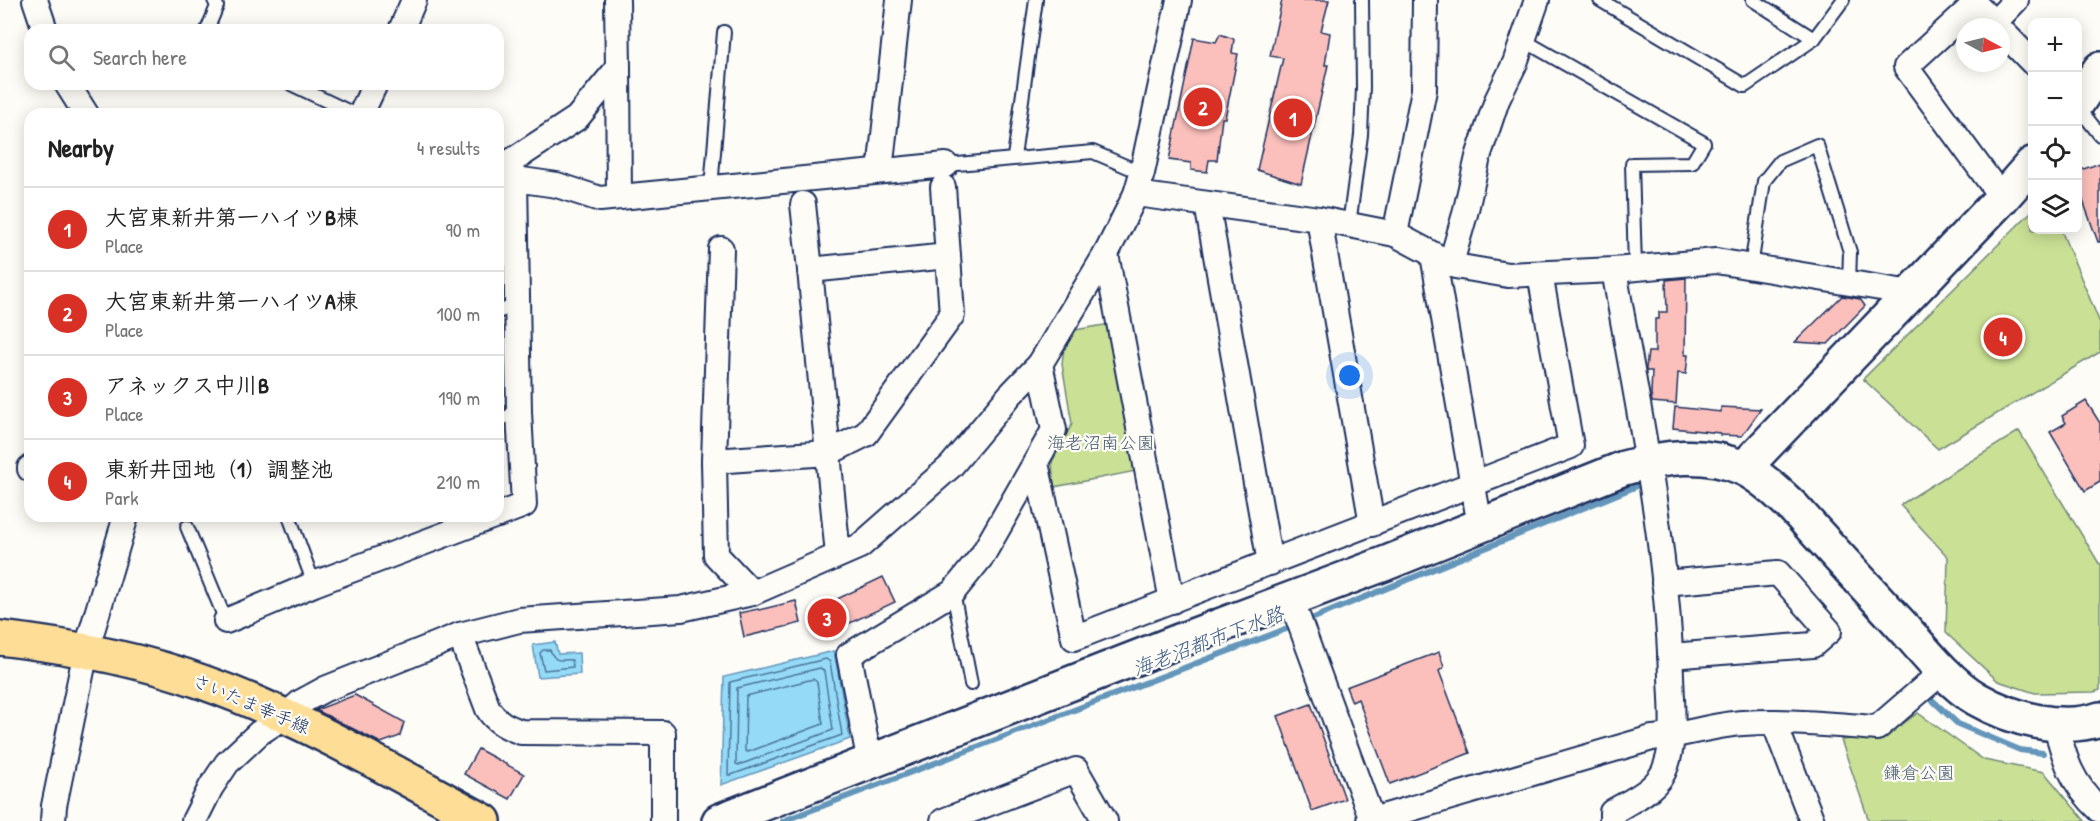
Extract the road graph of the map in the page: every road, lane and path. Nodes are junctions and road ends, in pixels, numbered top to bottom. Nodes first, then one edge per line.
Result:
1 (35, 0) edge
2 (214, 0) edge
3 (414, 0) edge
4 (617, 0) edge
5 (900, 0) edge
6 (1036, 0) edge
7 (1179, 0) edge
8 (1362, 0) edge
9 (1425, 0) edge
10 (1537, 0) edge
11 (1599, 0) edge
12 (1753, 0) edge
13 (1843, 0) edge
14 (2016, 0) edge
15 (1960, 18) edge
16 (1989, 18) edge
17 (2004, 18) edge
18 (1956, 21) edge
19 (43, 24) edge
20 (210, 24) edge
21 (403, 24) edge
22 (724, 32) dead end
23 (1814, 39) junction
24 (2010, 39) edge
25 (1523, 40) junction
26 (2028, 58) edge
27 (618, 68) junction
28 (2100, 69) edge
29 (71, 90) edge
30 (304, 90) edge
31 (372, 90) edge
32 (2082, 96) edge
33 (82, 108) edge
34 (341, 108) edge
35 (364, 108) edge
36 (2082, 112) edge
37 (2100, 135) edge
38 (1014, 157) junction
39 (2028, 169) edge
40 (880, 171) junction
41 (505, 173) edge
42 (945, 176) junction
43 (1139, 184) junction
44 (711, 188) junction
45 (619, 197) junction
46 (2002, 198) junction
47 (803, 204) dead end
48 (1207, 204) junction
49 (1319, 219) junction
50 (1349, 225) junction
51 (1395, 234) junction
52 (722, 249) dead end
53 (1106, 254) junction
54 (948, 256) junction
55 (1442, 259) junction
56 (1751, 267) junction
57 (1624, 269) junction
58 (810, 270) junction
59 (1540, 274) junction
60 (1849, 283) junction
61 (1911, 293) junction
62 (508, 308) edge
63 (1040, 364) junction
64 (509, 416) edge
65 (828, 453) junction
66 (714, 461) junction
67 (1647, 462) junction
68 (1036, 463) junction
69 (1744, 468) junction
70 (1473, 485) junction
71 (504, 512) edge
72 (124, 522) edge
73 (291, 522) edge
74 (478, 522) edge
75 (1372, 524) junction
76 (1480, 526) junction
77 (187, 527) dead end
78 (838, 555) junction
79 (1270, 564) junction
80 (1664, 583) junction
81 (314, 584) junction
82 (953, 592) junction
83 (752, 593) junction
84 (1172, 601) junction
85 (1294, 605) junction
86 (226, 621) joint
87 (460, 635) junction
88 (0, 638) edge
89 (86, 651) junction
90 (1670, 656) junction
91 (1943, 671) junction
92 (971, 684) dead end
93 (285, 716) junction
94 (2100, 719) edge
95 (1774, 722) junction
96 (2055, 723) junction
97 (1673, 736) junction
98 (870, 763) junction
99 (2100, 810) edge
100 (988, 813) edge
101 (53, 821) edge
102 (194, 821) edge
103 (484, 821) edge
104 (663, 821) edge
105 (719, 821) edge
106 (943, 821) edge
107 (1106, 821) edge
108 (1370, 821) edge
109 (1612, 821) edge
110 (1812, 821) edge

1 - 19 street
2 - 20 lane
3 - 21 street
4 - 27 street
5 - 40 street
6 - 38 lane
7 - 43 street
8 - 50 lane
9 - 51 street
10 - 25 street
11 - 23 lane
12 - 23 lane
13 - 23 lane
14 - 17 street
15 - 16 street
18 - 46 street
22 - 44 lane
24 - 26 street
25 - 55 street
25 - 57 lane
27 - 41 street
27 - 45 street
28 - 32 street
29 - 33 street
30 - 34 lane
31 - 35 street
36 - 37 lane
38 - 42 lane
38 - 43 lane
39 - 46 street
40 - 42 street
40 - 44 street
41 - 45 street
41 - 62 street
42 - 54 street
43 - 48 street
43 - 53 street
44 - 45 street
46 - 61 street
47 - 58 street
48 - 49 street
48 - 79 street
49 - 50 street
49 - 75 street
50 - 51 street
51 - 55 street
52 - 66 street
53 - 63 street
53 - 84 street
54 - 58 street
54 - 65 street
55 - 59 street
55 - 70 street
56 - 57 street
56 - 60 street
56 - 60 lane
57 - 59 street
57 - 67 street
58 - 65 street
59 - 70 street
60 - 61 street
61 - 69 street
62 - 64 street
63 - 68 street
63 - 78 street
64 - 71 street
65 - 66 street
65 - 78 street
66 - 83 street
67 - 69 street
67 - 76 street
67 - 80 street
68 - 82 street
68 - 84 street
69 - 91 street
70 - 75 street
70 - 76 street
72 - 89 street
73 - 81 lane
74 - 81 street
75 - 79 street
76 - 85 street
77 - 86 lane
78 - 83 street
79 - 84 street
80 - 90 street
80 - 90 street
81 - 86 street
82 - 92 lane
82 - 98 street
83 - 87 street
85 - 98 street
85 - 108 street
87 - 93 street
87 - 104 street
88 - 89 main road, さいたま幸手線
89 - 93 main road, さいたま幸手線
89 - 101 street
90 - 97 street
91 - 95 street
91 - 96 street
93 - 102 street
93 - 103 main road, さいたま幸手線
94 - 96 street
95 - 97 street
95 - 110 street
96 - 99 street
97 - 108 street
97 - 109 street
98 - 105 street
100 - 106 street
100 - 107 street

